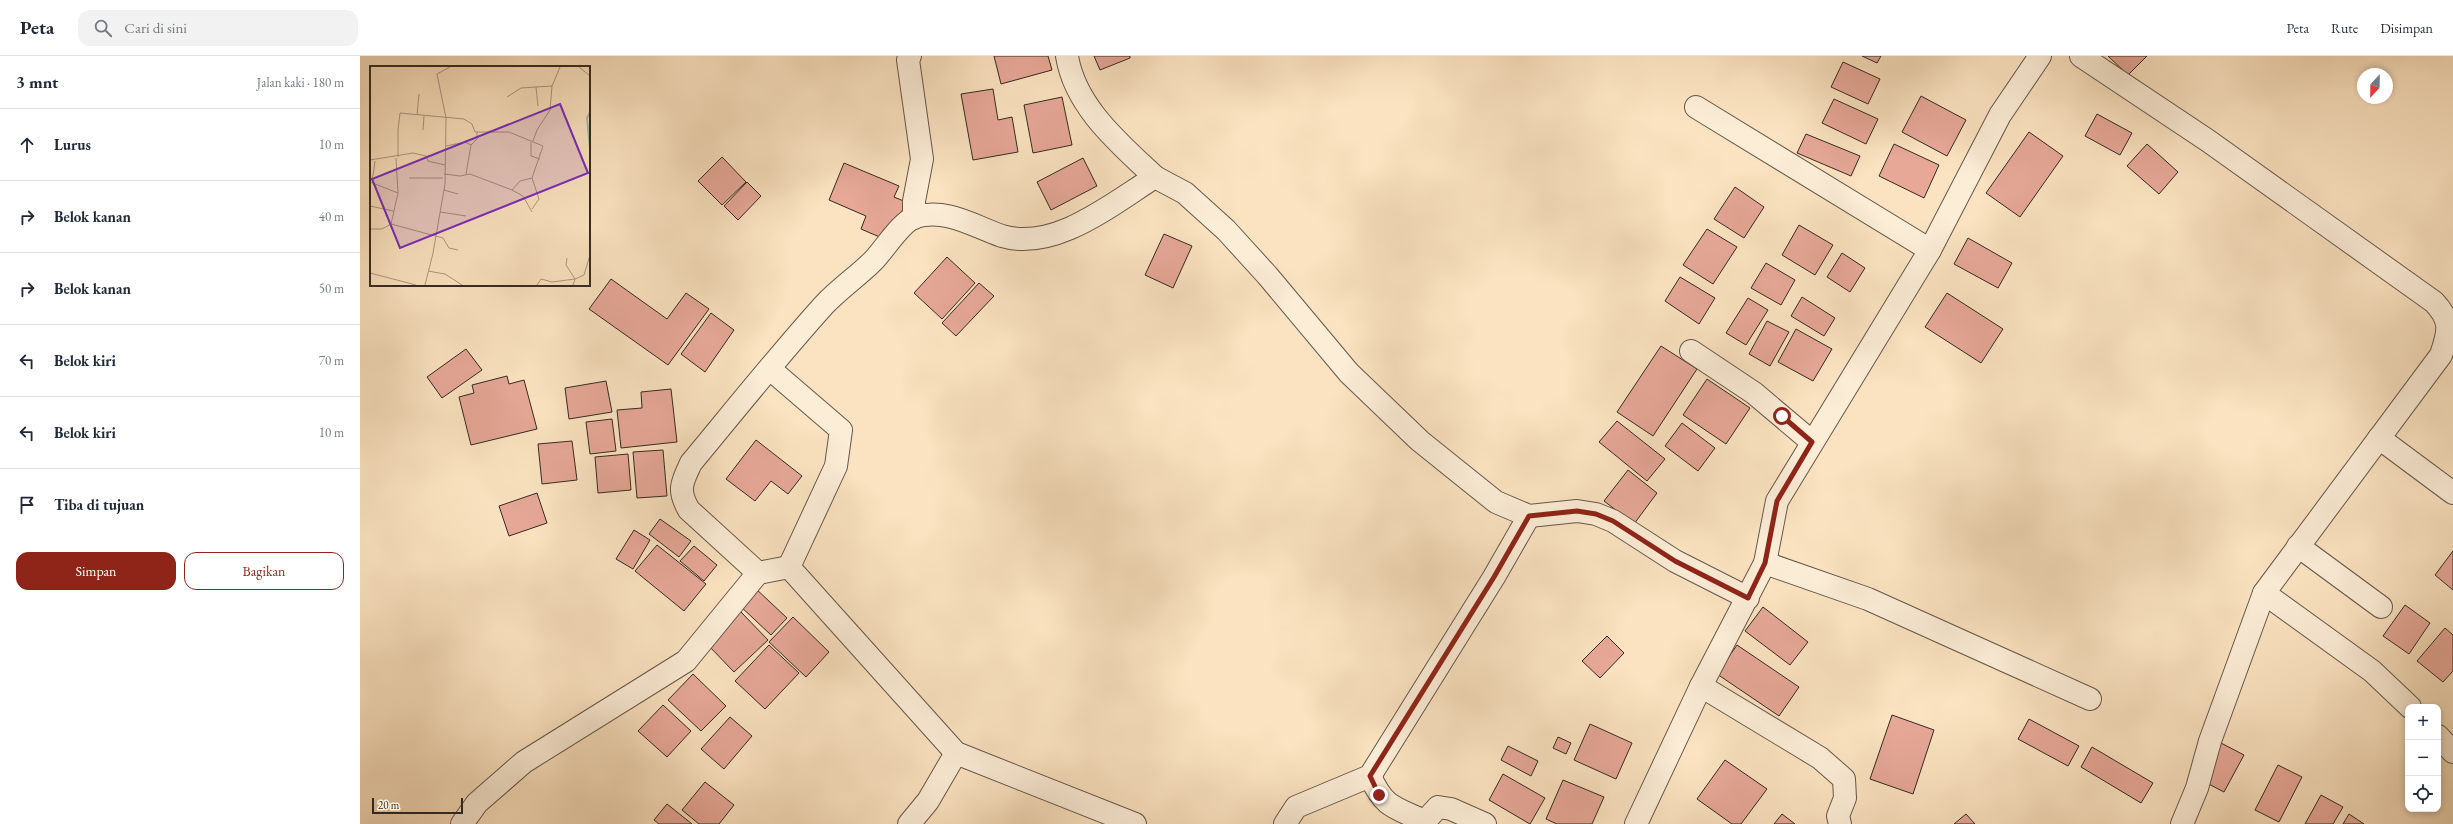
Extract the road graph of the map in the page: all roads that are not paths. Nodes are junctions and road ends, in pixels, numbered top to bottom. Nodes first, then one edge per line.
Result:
1 (910, 56) edge
2 (1067, 56) edge
3 (2040, 56) edge
4 (2082, 56) edge
5 (1696, 107) dead end
6 (1155, 177) junction
7 (914, 218) junction
8 (1930, 250) junction
9 (2450, 330) edge
10 (1691, 351) dead end
11 (770, 369) junction
12 (2379, 438) junction
13 (1812, 442) junction
14 (2453, 493) edge
15 (1529, 516) junction
16 (2298, 546) junction
17 (1765, 563) junction
18 (789, 567) junction
19 (758, 573) junction
20 (2264, 593) junction
21 (1748, 598) junction
22 (2381, 608) dead end
23 (1701, 686) junction
24 (2090, 699) dead end
25 (2407, 704) edge
26 (2441, 739) edge
27 (2453, 752) edge
28 (956, 753) junction
29 (1370, 776) junction
30 (462, 824) edge
31 (909, 824) edge
32 (1136, 824) edge
33 (1285, 824) edge
34 (1485, 824) edge
35 (1636, 824) edge
36 (1840, 824) edge
37 (2182, 824) edge

1 - 7 street
2 - 6 street
3 - 8 street
4 - 9 street
5 - 8 street
6 - 7 street
6 - 15 street
7 - 11 street
8 - 13 street
9 - 12 street
10 - 13 street
11 - 18 street
11 - 19 street
12 - 14 street
12 - 16 street
13 - 17 street
15 - 21 street
15 - 29 street
16 - 20 street
16 - 22 street
17 - 21 street
17 - 24 street
18 - 19 street
18 - 28 street
19 - 30 street
20 - 25 street
20 - 37 street
21 - 23 street
23 - 35 street
23 - 36 street
26 - 27 street
28 - 31 street
28 - 32 street
29 - 33 street
29 - 34 street

